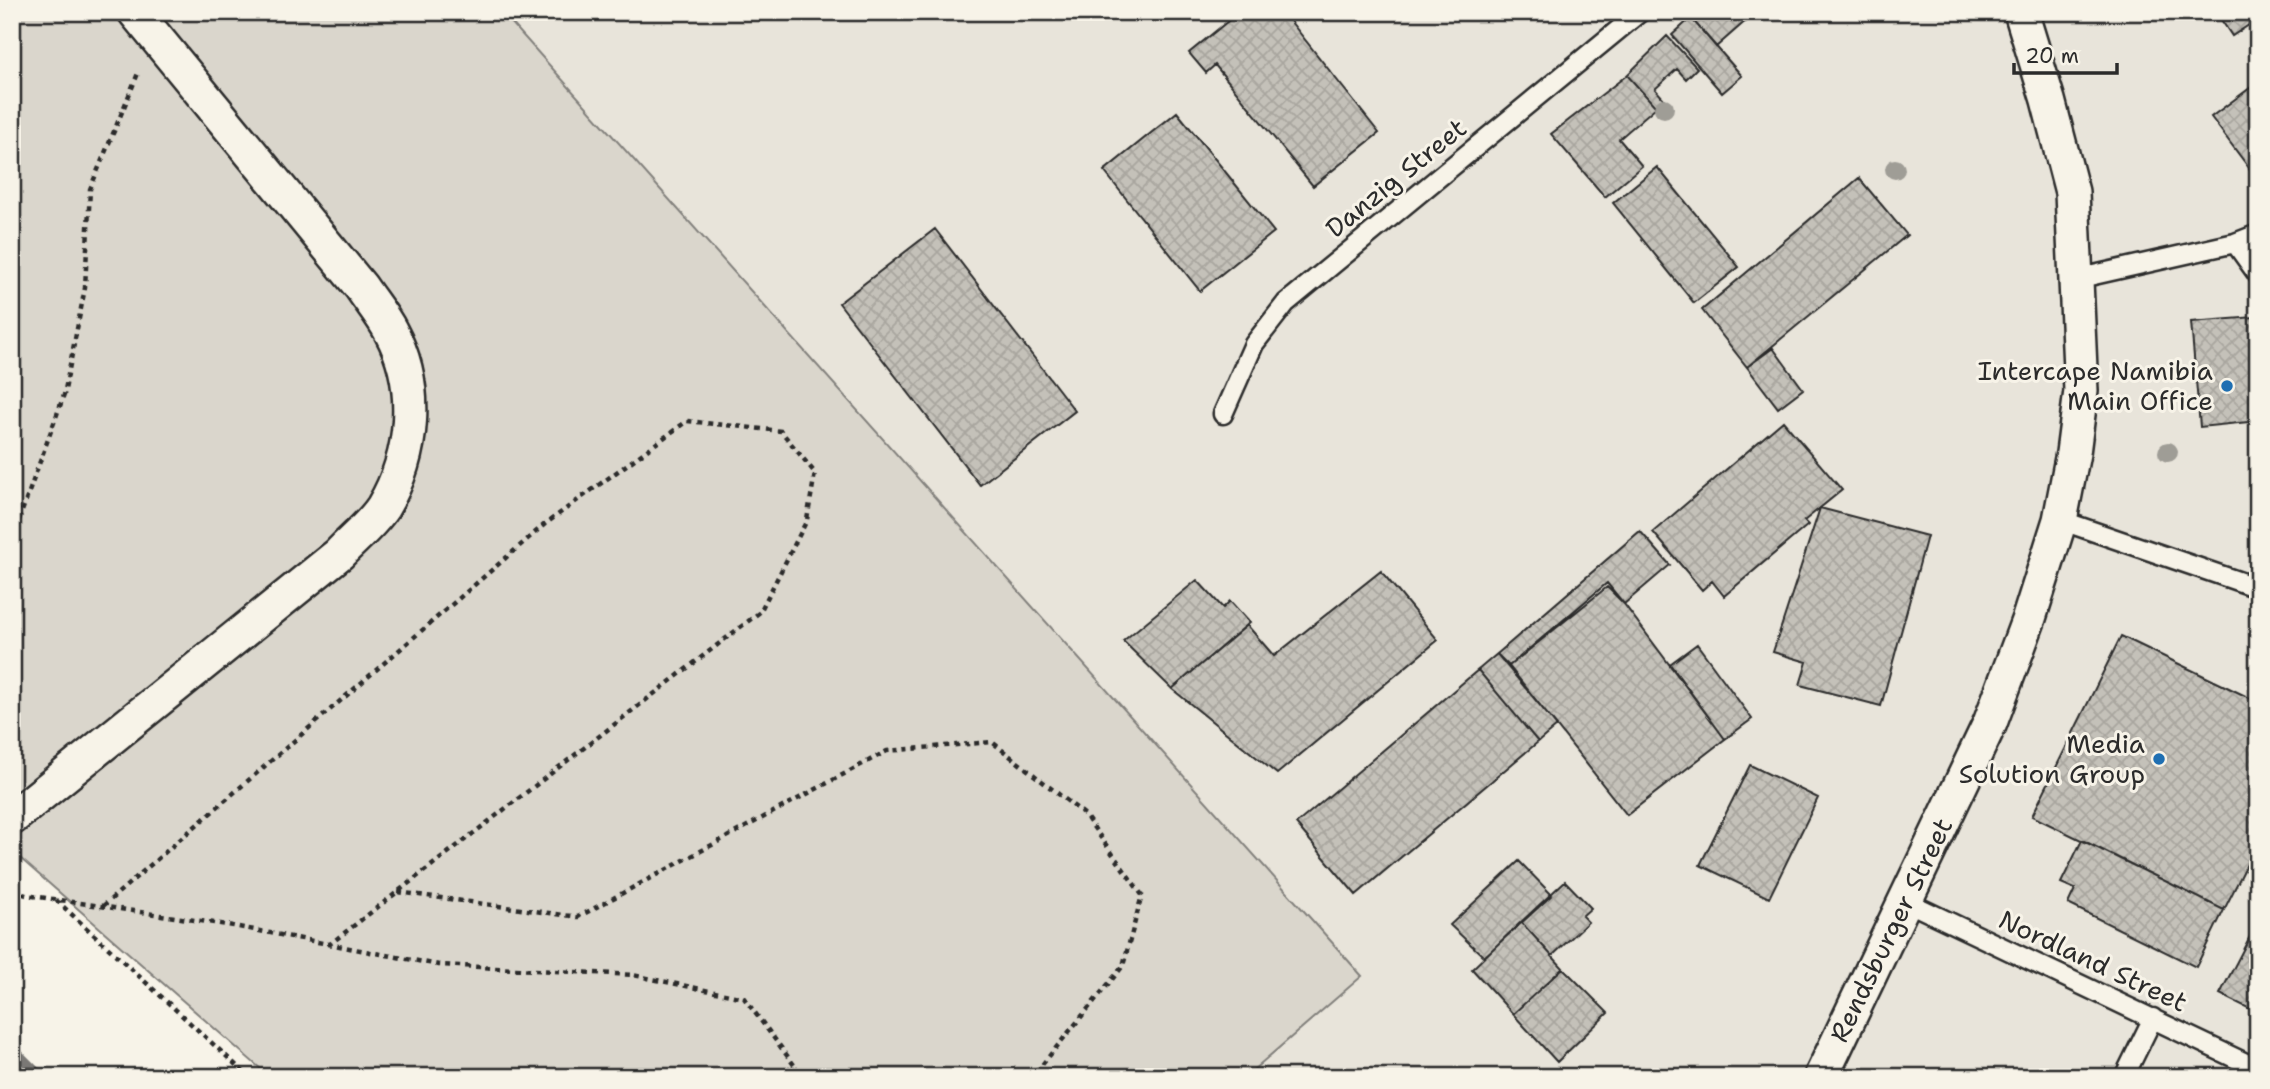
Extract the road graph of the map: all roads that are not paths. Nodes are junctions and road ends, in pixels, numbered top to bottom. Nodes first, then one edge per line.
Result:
1 (1640, 12) edge
2 (2021, 12) edge
3 (142, 20) edge
4 (2258, 234) edge
5 (2235, 243) junction
6 (2258, 275) edge
7 (2076, 279) junction
8 (1223, 414) dead end
9 (2060, 520) junction
10 (2258, 588) edge
11 (12, 817) edge
12 (1905, 901) junction
13 (2153, 1018) junction
14 (2258, 1069) edge
15 (1821, 1077) edge
16 (2123, 1077) edge

1 - 8 lane, Danzig Street
2 - 7 street, Rendsburger Street
3 - 11 street
4 - 5 lane
5 - 6 lane
5 - 7 lane
7 - 9 street, Rendsburger Street
9 - 10 lane
9 - 12 street, Rendsburger Street
12 - 13 lane, Nordland Street
12 - 15 street, Rendsburger Street
13 - 14 lane, Nordland Street
13 - 16 lane

